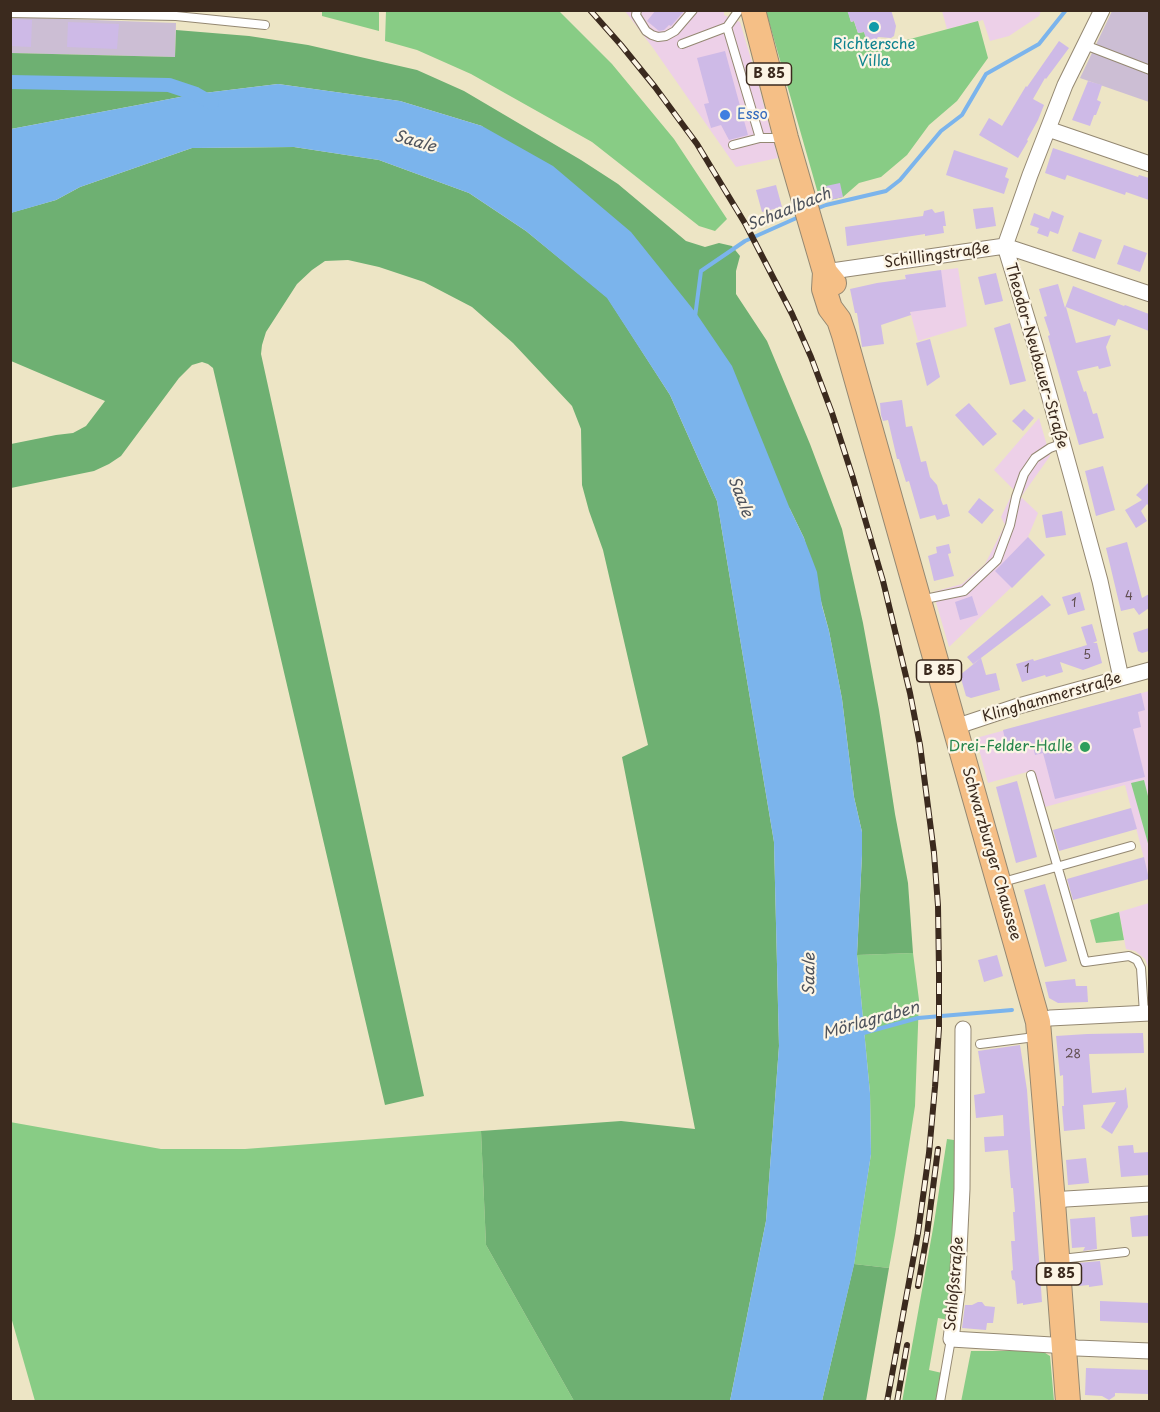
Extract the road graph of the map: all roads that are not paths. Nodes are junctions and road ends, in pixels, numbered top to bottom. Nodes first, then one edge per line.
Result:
1 (637, 10) edge
2 (693, 10) edge
3 (739, 10) edge
4 (753, 10) edge
5 (1102, 10) edge
6 (10, 13) edge
7 (265, 25) dead end
8 (727, 27) junction
9 (682, 44) dead end
10 (1085, 45) junction
11 (1149, 70) edge
12 (1048, 129) junction
13 (760, 138) junction
14 (786, 138) junction
15 (733, 145) dead end
16 (1149, 164) edge
17 (1005, 246) junction
18 (825, 272) junction
19 (1149, 294) edge
20 (1061, 444) junction
21 (919, 600) junction
22 (1149, 670) edge
23 (1121, 678) junction
24 (955, 728) junction
25 (1031, 775) dead end
26 (1131, 846) dead end
27 (1057, 867) junction
28 (999, 883) junction
29 (1147, 1013) edge
30 (963, 1029) dead end
31 (1039, 1029) junction
32 (980, 1044) dead end
33 (1149, 1194) edge
34 (1053, 1202) junction
35 (1125, 1252) dead end
36 (1058, 1259) junction
37 (951, 1339) junction
38 (1064, 1347) junction
39 (1149, 1351) edge
40 (940, 1401) edge
41 (1068, 1401) edge

1 - 2 lane
3 - 8 lane
4 - 14 main road, Schwarzburger Chaussee / B 85
5 - 10 street, Theodor-Neubauer-Straße
6 - 7 lane
8 - 9 lane
8 - 13 lane
10 - 11 lane
10 - 12 street, Theodor-Neubauer-Straße
12 - 16 street
12 - 17 street, Theodor-Neubauer-Straße
13 - 14 lane
13 - 15 lane
14 - 18 main road, Schwarzburger Chaussee / B 85
17 - 18 street, Schillingstraße
17 - 19 street, Schillingstraße
17 - 20 street, Theodor-Neubauer-Straße
18 - 21 main road, Schwarzburger Chaussee / B 85
20 - 21 lane
20 - 23 street, Theodor-Neubauer-Straße
21 - 24 main road, Schwarzburger Chaussee / B 85
22 - 23 street, Klinghammerstraße
23 - 24 street, Klinghammerstraße
24 - 28 main road, Schwarzburger Chaussee / B 85
25 - 27 lane
26 - 27 lane
27 - 28 lane
27 - 29 lane
28 - 31 main road, Schwarzburger Chaussee / B 85
29 - 31 street
30 - 37 street, Schloßstraße
31 - 32 lane
31 - 34 main road, Schwarzburger Chaussee / B 85
33 - 34 street
34 - 36 main road, Schwarzburger Chaussee / B 85
35 - 36 lane
36 - 38 main road, Schwarzburger Chaussee / B 85
37 - 38 street, Schloßstraße
37 - 40 lane
38 - 39 street, Schloßstraße
38 - 41 main road, Schwarzburger Chaussee / B 85

